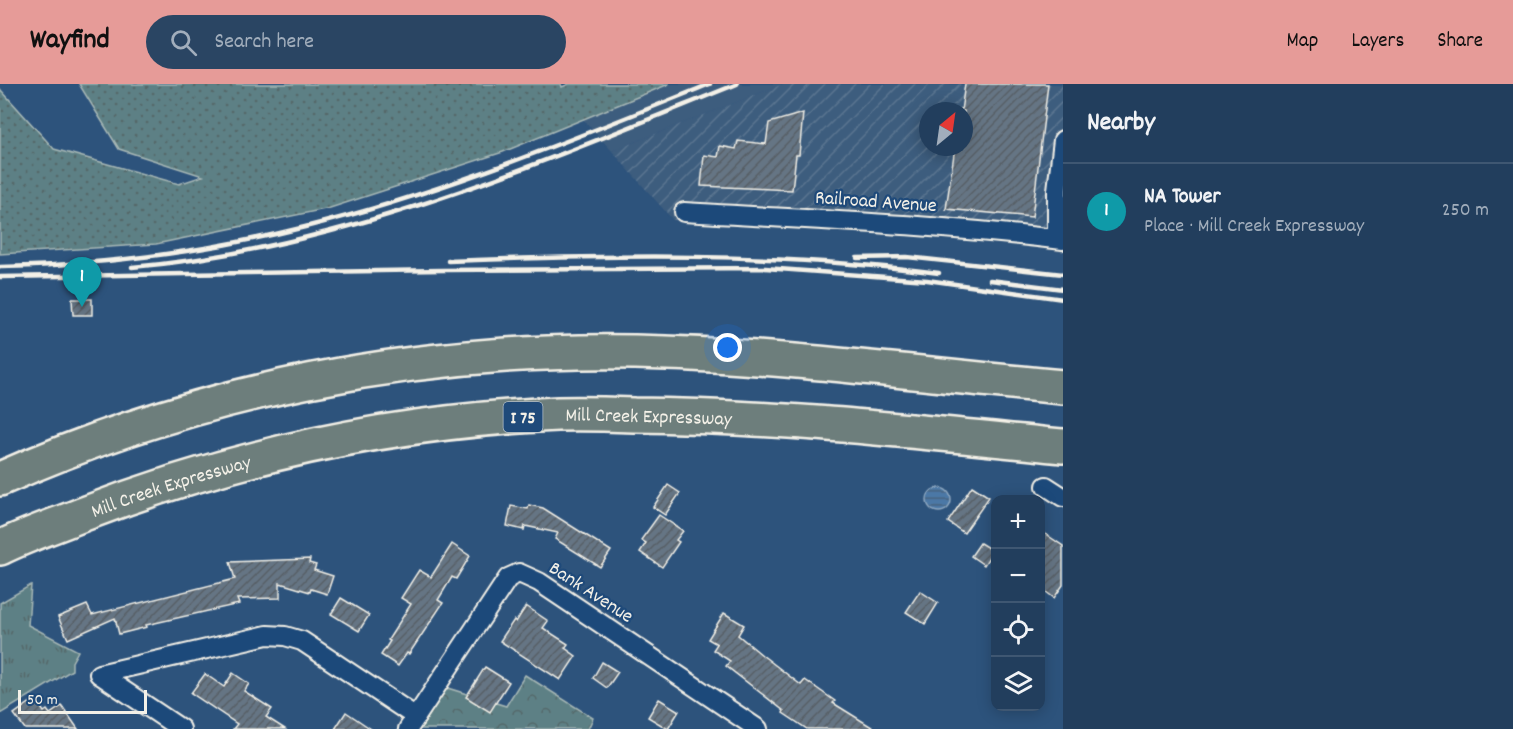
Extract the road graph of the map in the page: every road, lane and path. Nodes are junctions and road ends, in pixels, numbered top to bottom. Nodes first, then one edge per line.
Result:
1 (1063, 140) edge
2 (684, 212) dead end
3 (1060, 240) edge
4 (1063, 387) edge
5 (1063, 446) edge
6 (0, 479) edge
7 (1046, 486) dead end
8 (1063, 497) edge
9 (0, 548) edge
10 (412, 723) edge
11 (181, 729) edge
12 (758, 729) edge

1 - 3 street
2 - 3 street, Railroad Avenue
4 - 6 highway
5 - 9 highway, Mill Creek Expressway / I 75
7 - 8 street
10 - 11 street, Bank Avenue
10 - 12 street, Bank Avenue

